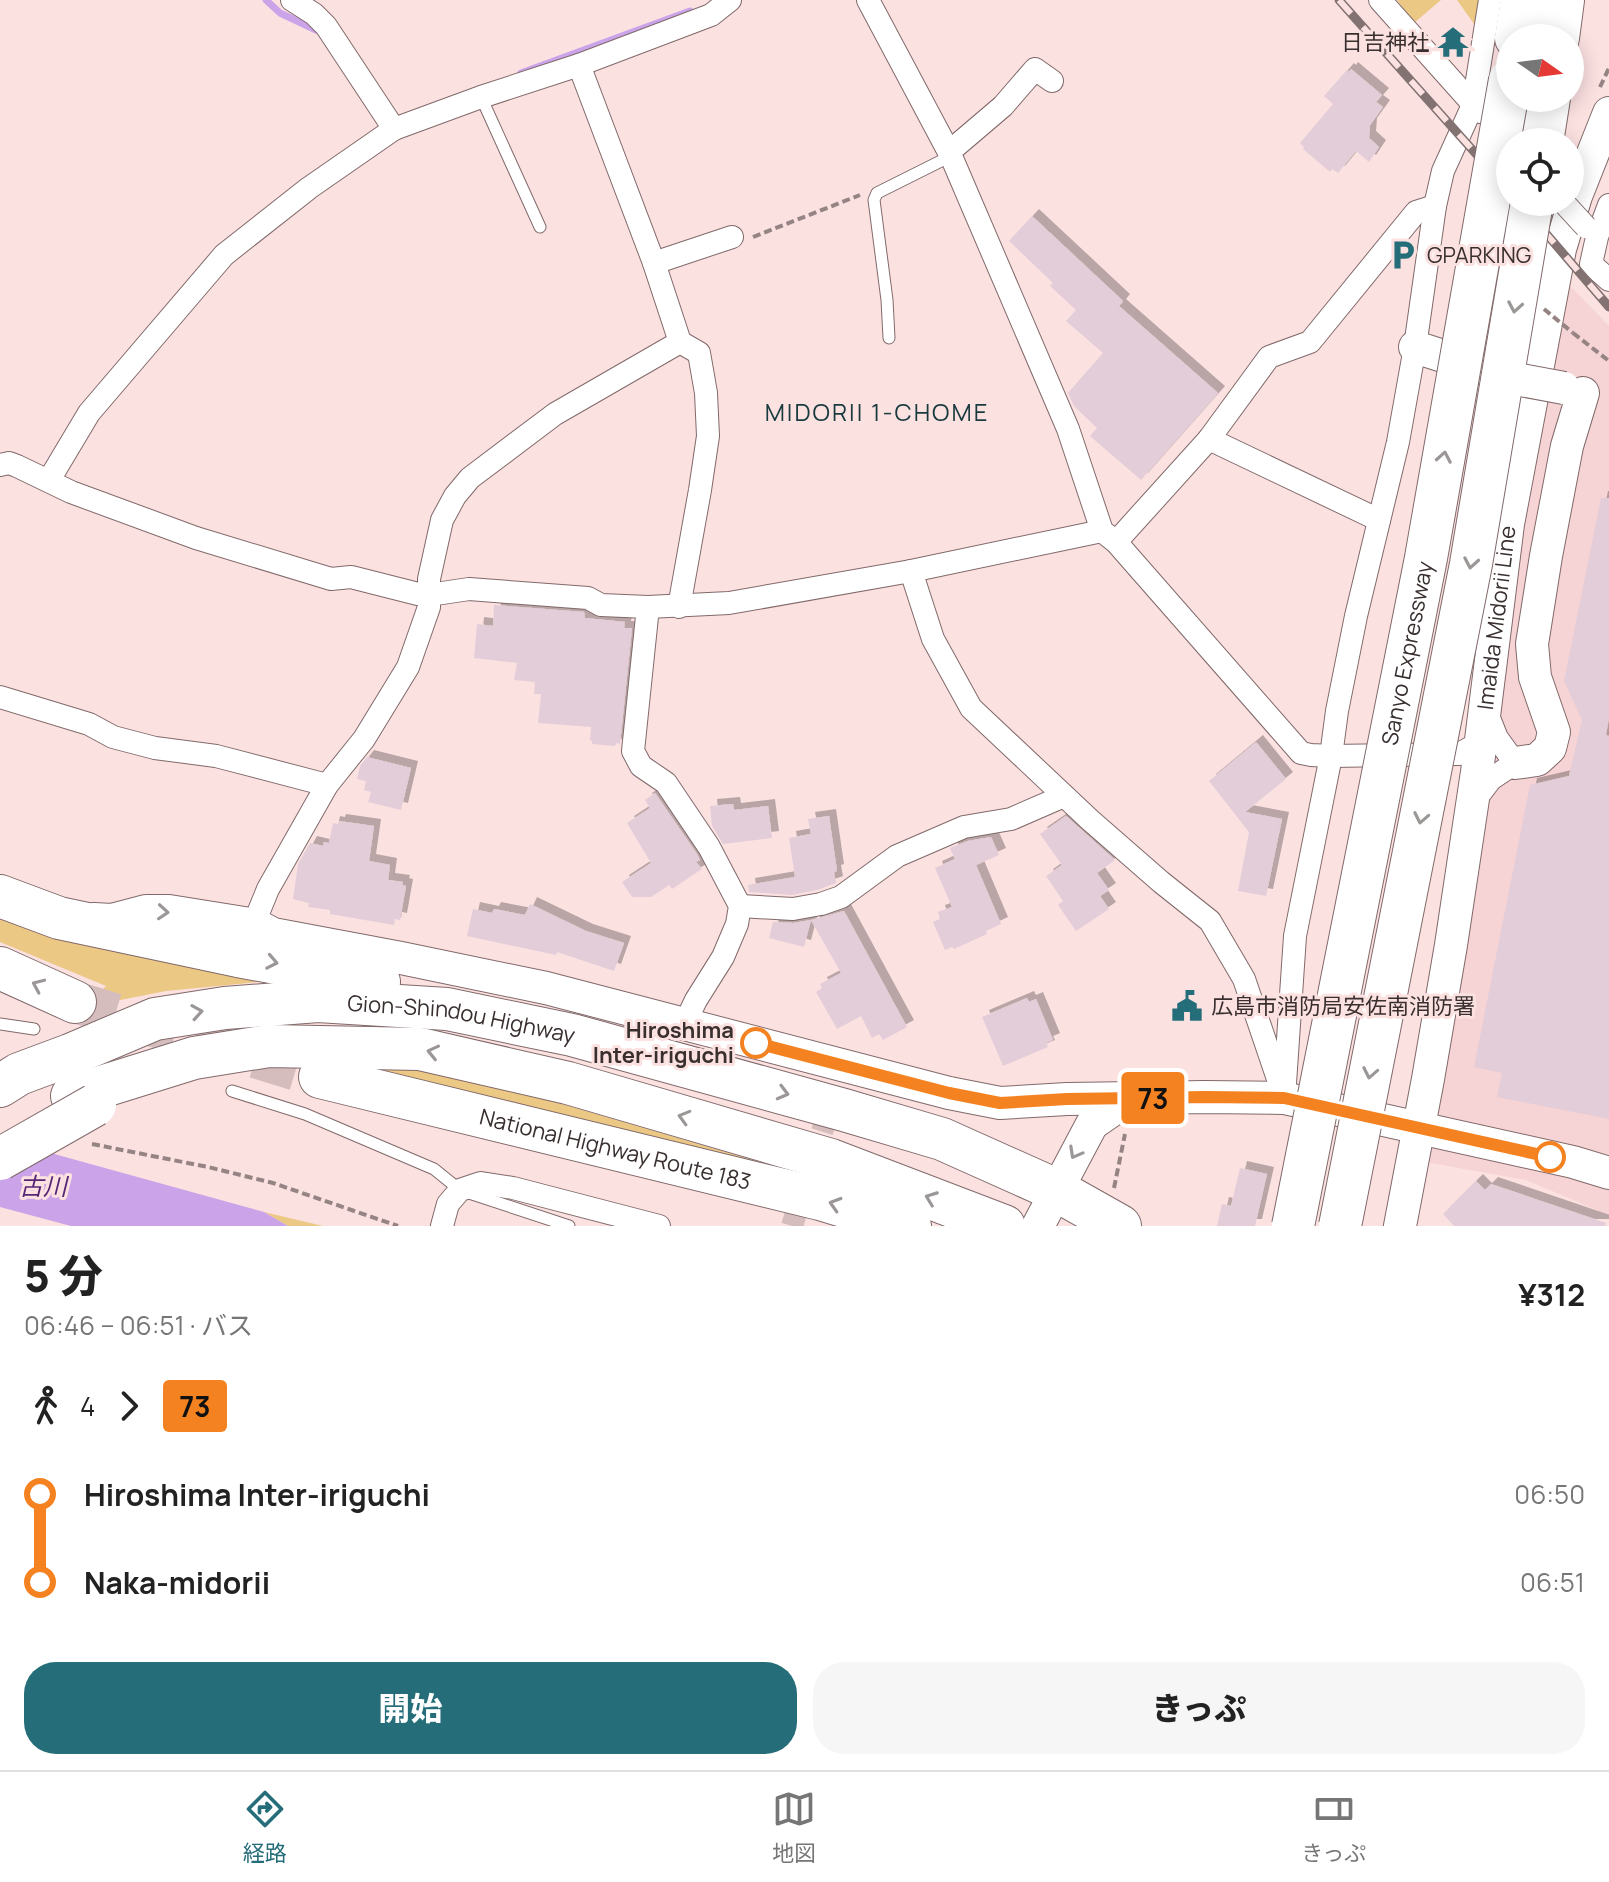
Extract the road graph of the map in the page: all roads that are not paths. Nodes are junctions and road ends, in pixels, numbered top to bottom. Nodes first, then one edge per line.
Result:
1 (292, 0) edge
2 (730, 0) edge
3 (868, 0) edge
4 (1380, 0) edge
5 (1490, 0) edge
6 (1522, 0) edge
7 (1563, 0) edge
8 (1518, 24) edge
9 (1560, 24) edge
10 (579, 65) junction
11 (1052, 81) dead end
12 (481, 97) junction
13 (1473, 105) junction
14 (1504, 112) edge
15 (1609, 113) edge
16 (394, 129) junction
17 (1496, 130) edge
18 (950, 154) junction
19 (1609, 205) edge
20 (1435, 206) junction
21 (1530, 216) edge
22 (1577, 216) edge
23 (540, 227) dead end
24 (1592, 232) junction
25 (732, 237) road end
26 (654, 263) junction
27 (1609, 280) edge
28 (889, 338) dead end
29 (680, 342) junction
30 (1415, 347) junction
31 (1585, 391) edge
32 (1209, 439) junction
33 (0, 465) edge
34 (49, 480) junction
35 (1379, 520) junction
36 (1109, 536) junction
37 (911, 571) junction
38 (429, 595) junction
39 (648, 607) junction
40 (679, 607) junction
41 (0, 697) edge
42 (1485, 708) junction
43 (1331, 756) junction
44 (1472, 756) junction
45 (1515, 763) junction
46 (327, 785) junction
47 (1064, 796) junction
48 (1472, 804) junction
49 (1360, 891) junction
50 (0, 896) edge
51 (740, 906) junction
52 (59, 918) junction
53 (256, 925) junction
54 (0, 968) edge
55 (75, 1002) tunnel mouth
56 (0, 1024) edge
57 (684, 1025) junction
58 (34, 1029) dead end
59 (572, 1035) junction
60 (6, 1074) edge
61 (320, 1077) tunnel mouth
62 (232, 1091) dead end
63 (1284, 1098) junction
64 (1128, 1099) junction
65 (84, 1114) junction
66 (1418, 1129) junction
67 (0, 1134) edge
68 (0, 1159) edge
69 (1609, 1173) edge
70 (450, 1207) edge
71 (1047, 1208) edge
72 (1116, 1211) edge
73 (569, 1226) edge
74 (659, 1226) edge
75 (910, 1226) edge
76 (1004, 1226) edge
77 (1272, 1226) edge
78 (1293, 1226) edge
79 (1340, 1226) edge
80 (1400, 1226) edge

1 - 16 street
2 - 10 street
3 - 18 street
4 - 13 street
5 - 13 street
6 - 8 highway
7 - 9 highway
10 - 12 street
10 - 26 street
11 - 18 street
12 - 16 street
12 - 23 lane
13 - 17 street
13 - 20 street
49 -> 14 highway, Sanyo Expressway, bridge
15 - 42 street, Imaida Midorii Line
16 - 34 street
18 - 28 lane
18 - 36 street
19 - 24 street
20 - 30 street
20 - 32 street
21 -> 79 highway, Sanyo Expressway, bridge
22 - 24 street, bridge
24 - 27 street
25 - 26 street
26 - 29 street
29 - 38 street
29 - 40 street
30 - 31 street, bridge
30 - 35 street
31 - 45 street
32 - 35 street
32 - 36 street
33 - 34 street
34 - 38 street
35 - 43 street
36 - 37 street
36 - 43 street
37 - 40 street
37 - 47 street
38 - 39 street
38 - 46 street
39 - 40 street
39 - 51 street
41 - 46 street
42 - 44 street, Imaida Midorii Line
42 - 45 street
43 - 44 street
43 - 63 street
44 - 48 street, Imaida Midorii Line
45 - 48 street
46 - 53 street
47 - 51 street
47 - 63 street
48 - 66 street, Imaida Midorii Line
49 - 77 highway, bridge
49 - 78 highway, Sanyo Expressway, bridge
50 - 52 highway
51 - 57 street
52 -> 53 street
52 -> 59 highway
53 - 57 street
55 -> 54 highway
56 - 58 lane
57 - 64 street
60 -> 59 highway, Gion-Shindou Highway
59 -> 71 highway, Gion-Shindou Highway
75 -> 61 highway, National Highway Route 183
62 - 70 lane
63 - 64 street
63 - 66 street
64 -> 71 street
65 - 67 highway, Gion-Shindou Highway
65 - 68 highway, bridge
76 -> 65 highway, Gion-Shindou Highway
66 - 69 street
66 - 80 street, Imaida Midorii Line
70 - 73 lane
70 - 74 street
71 - 72 highway, Gion-Shindou Highway

